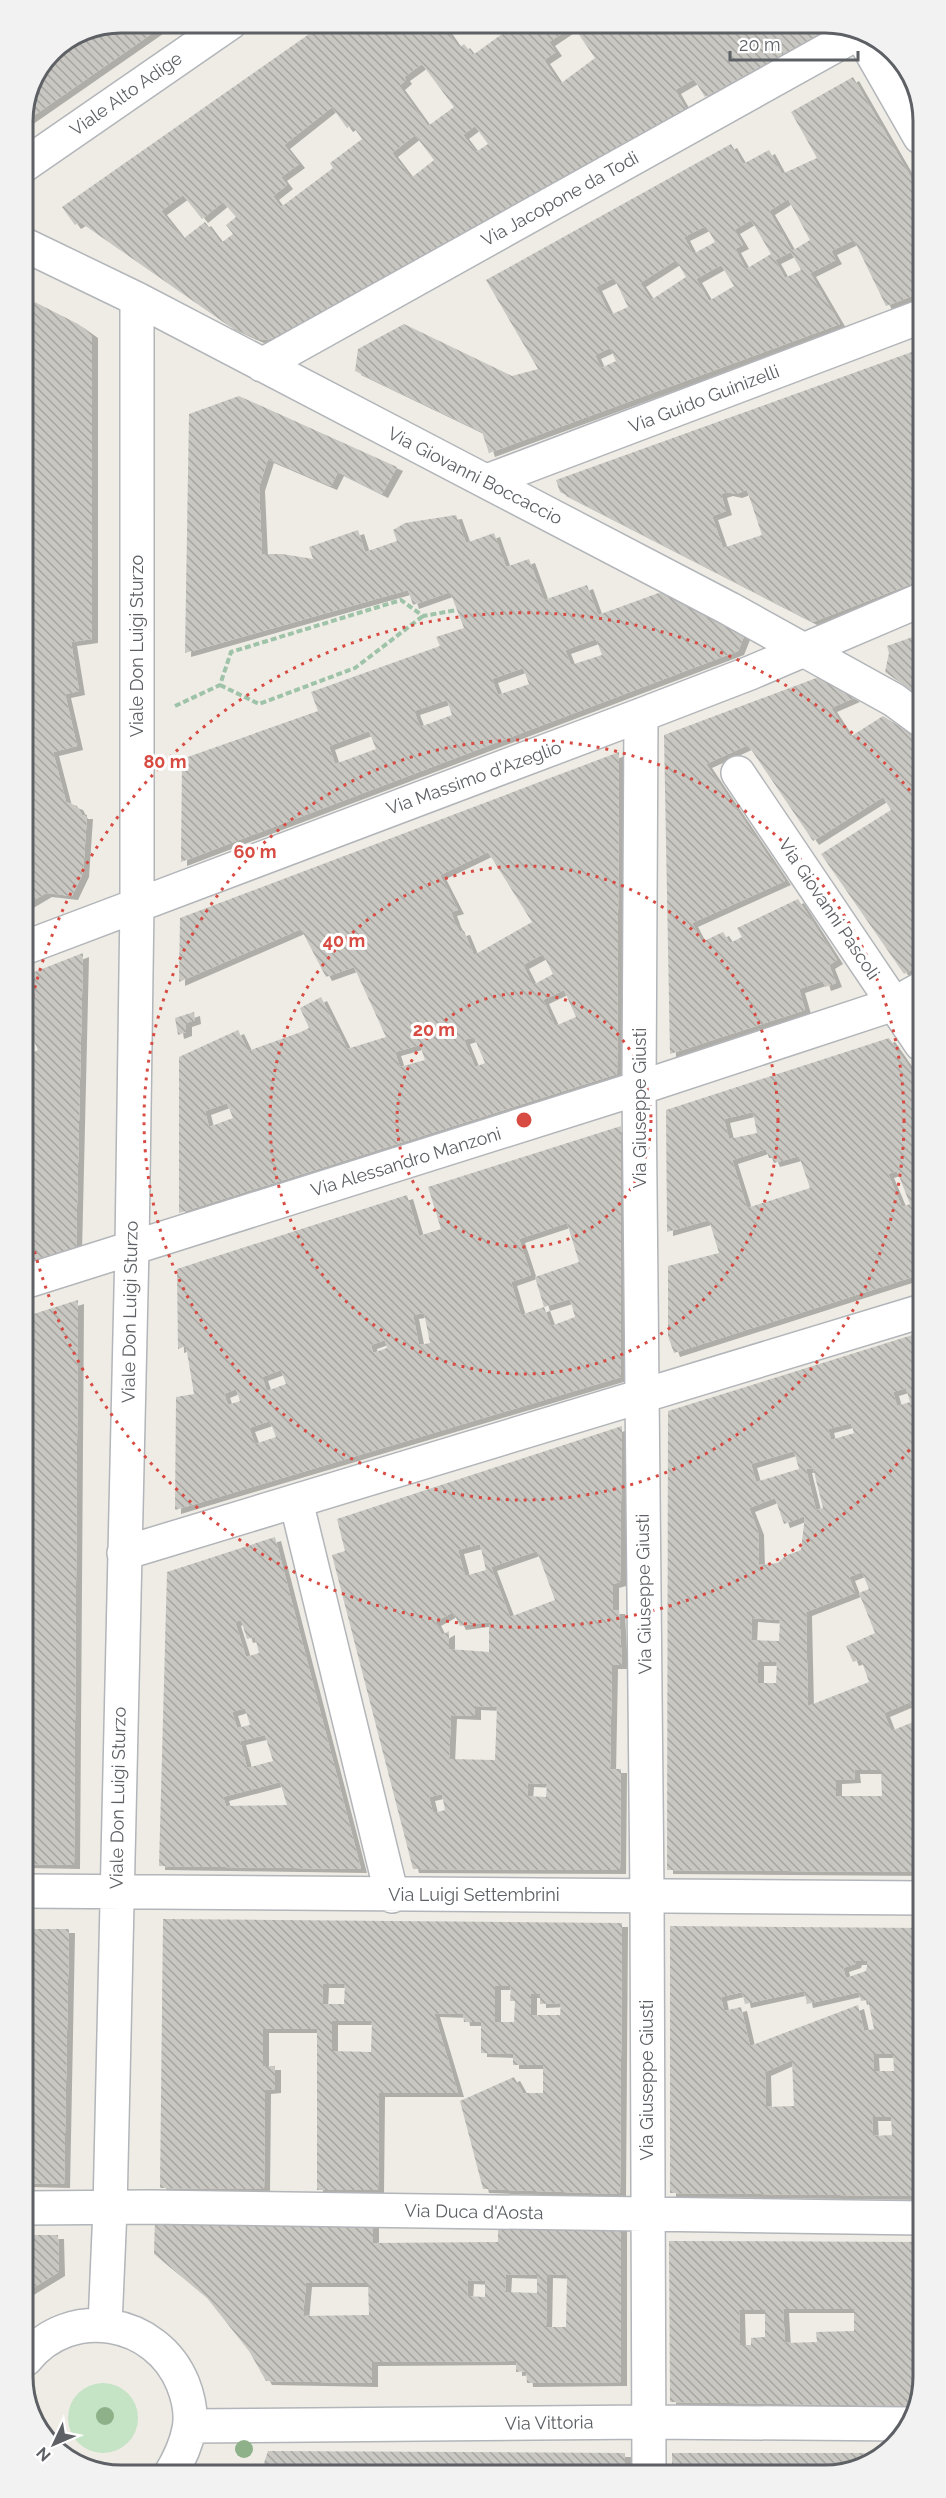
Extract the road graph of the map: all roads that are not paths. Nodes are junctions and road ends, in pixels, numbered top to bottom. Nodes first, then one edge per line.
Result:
1 (214, 33) edge
2 (851, 37) edge
3 (865, 43) edge
4 (913, 125) edge
5 (33, 159) edge
6 (33, 249) edge
7 (137, 299) junction
8 (913, 320) edge
9 (262, 365) junction
10 (487, 482) junction
11 (913, 603) edge
12 (801, 650) junction
13 (913, 714) edge
14 (641, 715) junction
15 (738, 773) dead end
16 (137, 904) junction
17 (33, 944) edge
18 (908, 997) edge
19 (913, 1015) edge
20 (639, 1088) junction
21 (132, 1247) junction
22 (33, 1279) edge
23 (913, 1314) edge
24 (642, 1396) junction
25 (296, 1501) junction
26 (124, 1553) junction
27 (116, 1890) junction
28 (33, 1891) edge
29 (647, 1894) junction
30 (392, 1896) junction
31 (913, 1898) edge
32 (33, 2208) edge
33 (110, 2209) junction
34 (647, 2215) junction
35 (913, 2218) edge
36 (105, 2325) junction
37 (33, 2350) edge
38 (649, 2422) junction
39 (899, 2424) edge
40 (190, 2426) junction
41 (176, 2465) edge
42 (649, 2465) edge

1 - 5 street, Viale Alto Adige
2 - 9 street, Via Jacopone da Todi
3 - 4 street
6 - 7 street, Via Giovanni Boccaccio
7 - 9 street, Via Giovanni Boccaccio
7 - 16 street, Viale Don Luigi Sturzo
8 - 10 street, Via Guido Guinizelli
9 - 10 street, Via Giovanni Boccaccio
10 - 12 street, Via Giovanni Boccaccio
11 - 12 street, Via Massimo d'Azeglio
12 - 13 street, Via Giovanni Boccaccio
12 - 14 street, Via Massimo d'Azeglio
14 - 16 street, Via Massimo d'Azeglio
14 - 20 street, Via Giuseppe Giusti
15 - 18 street, Via Giovanni Pascoli
16 - 17 street, Via Massimo d'Azeglio
16 - 21 street, Viale Don Luigi Sturzo
18 - 19 street, Via Giovanni Pascoli
18 - 20 street, Via Alessandro Manzoni
20 - 21 street, Via Alessandro Manzoni
20 - 24 street, Via Giuseppe Giusti
21 - 22 street, Via Alessandro Manzoni
21 - 26 street, Viale Don Luigi Sturzo
23 - 24 street
24 - 25 street
24 - 29 street, Via Giuseppe Giusti
25 - 26 street
25 - 30 street
26 - 27 street, Viale Don Luigi Sturzo
27 - 28 street, Via Luigi Settembrini
27 - 30 street, Via Luigi Settembrini
27 - 33 street, Viale Don Luigi Sturzo
29 - 30 street, Via Luigi Settembrini
29 - 31 street, Via Luigi Settembrini
29 - 34 street, Via Giuseppe Giusti
32 - 33 street, Via Duca d'Aosta
33 - 34 street, Via Duca d'Aosta
33 - 36 street, Viale Don Luigi Sturzo
34 - 35 street, Via Duca d'Aosta
34 - 38 street, Via Giuseppe Giusti
36 - 37 street
36 - 40 street
38 - 39 street, Via Vittoria
38 - 40 street, Via Vittoria
38 - 42 street, Via Giuseppe Giusti
40 - 41 street

